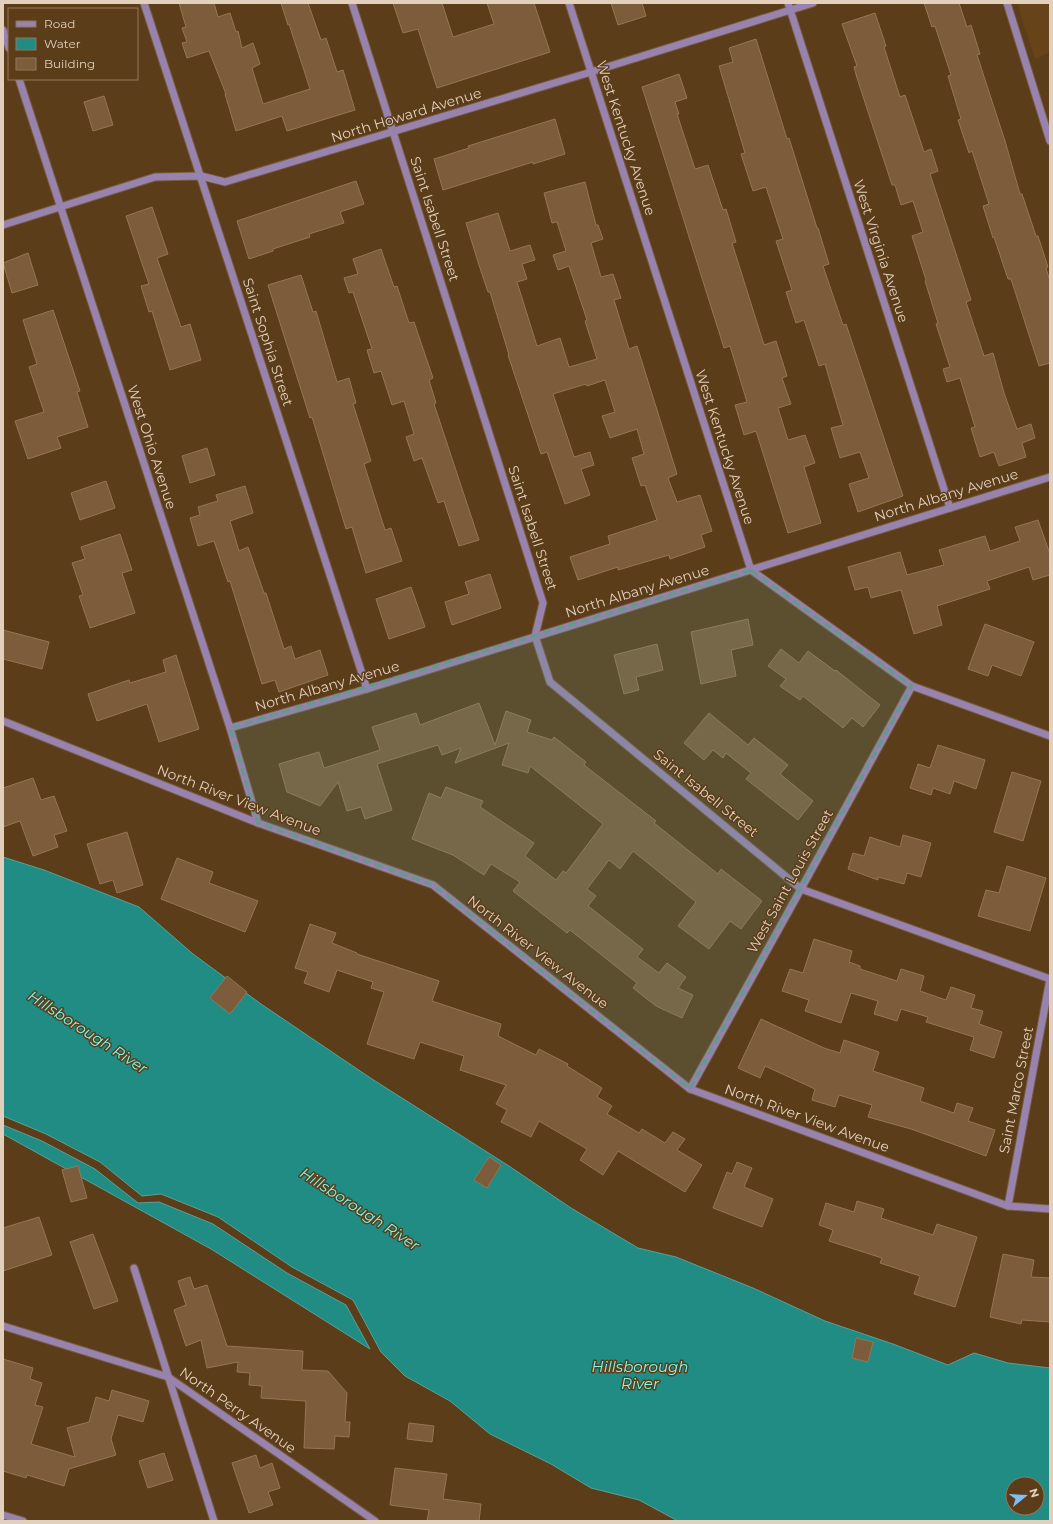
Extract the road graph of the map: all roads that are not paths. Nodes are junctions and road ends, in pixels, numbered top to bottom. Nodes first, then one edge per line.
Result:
1 (144, 3) edge
2 (352, 3) edge
3 (569, 3) edge
4 (813, 3) edge
5 (1007, 3) edge
6 (789, 6) edge
7 (3, 30) edge
8 (8, 45) edge
9 (591, 72) junction
10 (19, 80) edge
11 (393, 132) junction
12 (1050, 141) edge
13 (201, 176) junction
14 (61, 206) junction
15 (3, 225) edge
16 (1050, 477) edge
17 (950, 508) junction
18 (751, 570) junction
19 (536, 636) junction
20 (912, 686) junction
21 (368, 689) junction
22 (3, 721) edge
23 (230, 728) junction
24 (1050, 736) edge
25 (258, 823) junction
26 (801, 889) junction
27 (1050, 979) edge
28 (690, 1089) junction
29 (1008, 1206) junction
30 (1050, 1209) edge
31 (134, 1268) dead end
32 (3, 1326) edge
33 (168, 1377) junction
34 (3, 1515) edge
35 (23, 1521) edge
36 (214, 1521) edge
37 (376, 1521) edge

1 - 13 street, Saint Sophia Street
2 - 11 street, Saint Isabell Street
3 - 9 street, West Kentucky Avenue
4 - 6 street, North Howard Avenue
5 - 12 street
6 - 9 street, North Howard Avenue
6 - 17 street, West Virginia Avenue
7 - 8 street
9 - 11 street, North Howard Avenue
9 - 18 street, West Kentucky Avenue
10 - 14 street, West Ohio Avenue
11 - 13 street, North Howard Avenue
11 - 19 street, Saint Isabell Street
13 - 14 street, North Howard Avenue
13 - 21 street, Saint Sophia Street
14 - 15 street, North Howard Avenue
14 - 23 street, West Ohio Avenue
16 - 17 street, North Albany Avenue
17 - 18 street, North Albany Avenue
18 - 19 street, North Albany Avenue
18 - 20 street
19 - 21 street, North Albany Avenue
19 - 26 street, Saint Isabell Street
20 - 24 street
20 - 26 street, West Saint Louis Street
21 - 23 street, North Albany Avenue
22 - 25 street, North River View Avenue
23 - 25 street, West Ohio Avenue
25 - 28 street, North River View Avenue
26 - 27 street, Saint Isabell Street
26 - 28 street, West Saint Louis Street
27 - 29 street, Saint Marco Street
28 - 29 street, North River View Avenue
29 - 30 street, North River View Avenue
31 - 33 street
32 - 33 street, North Perry Avenue
33 - 36 street
33 - 37 street, North Perry Avenue
34 - 35 street

